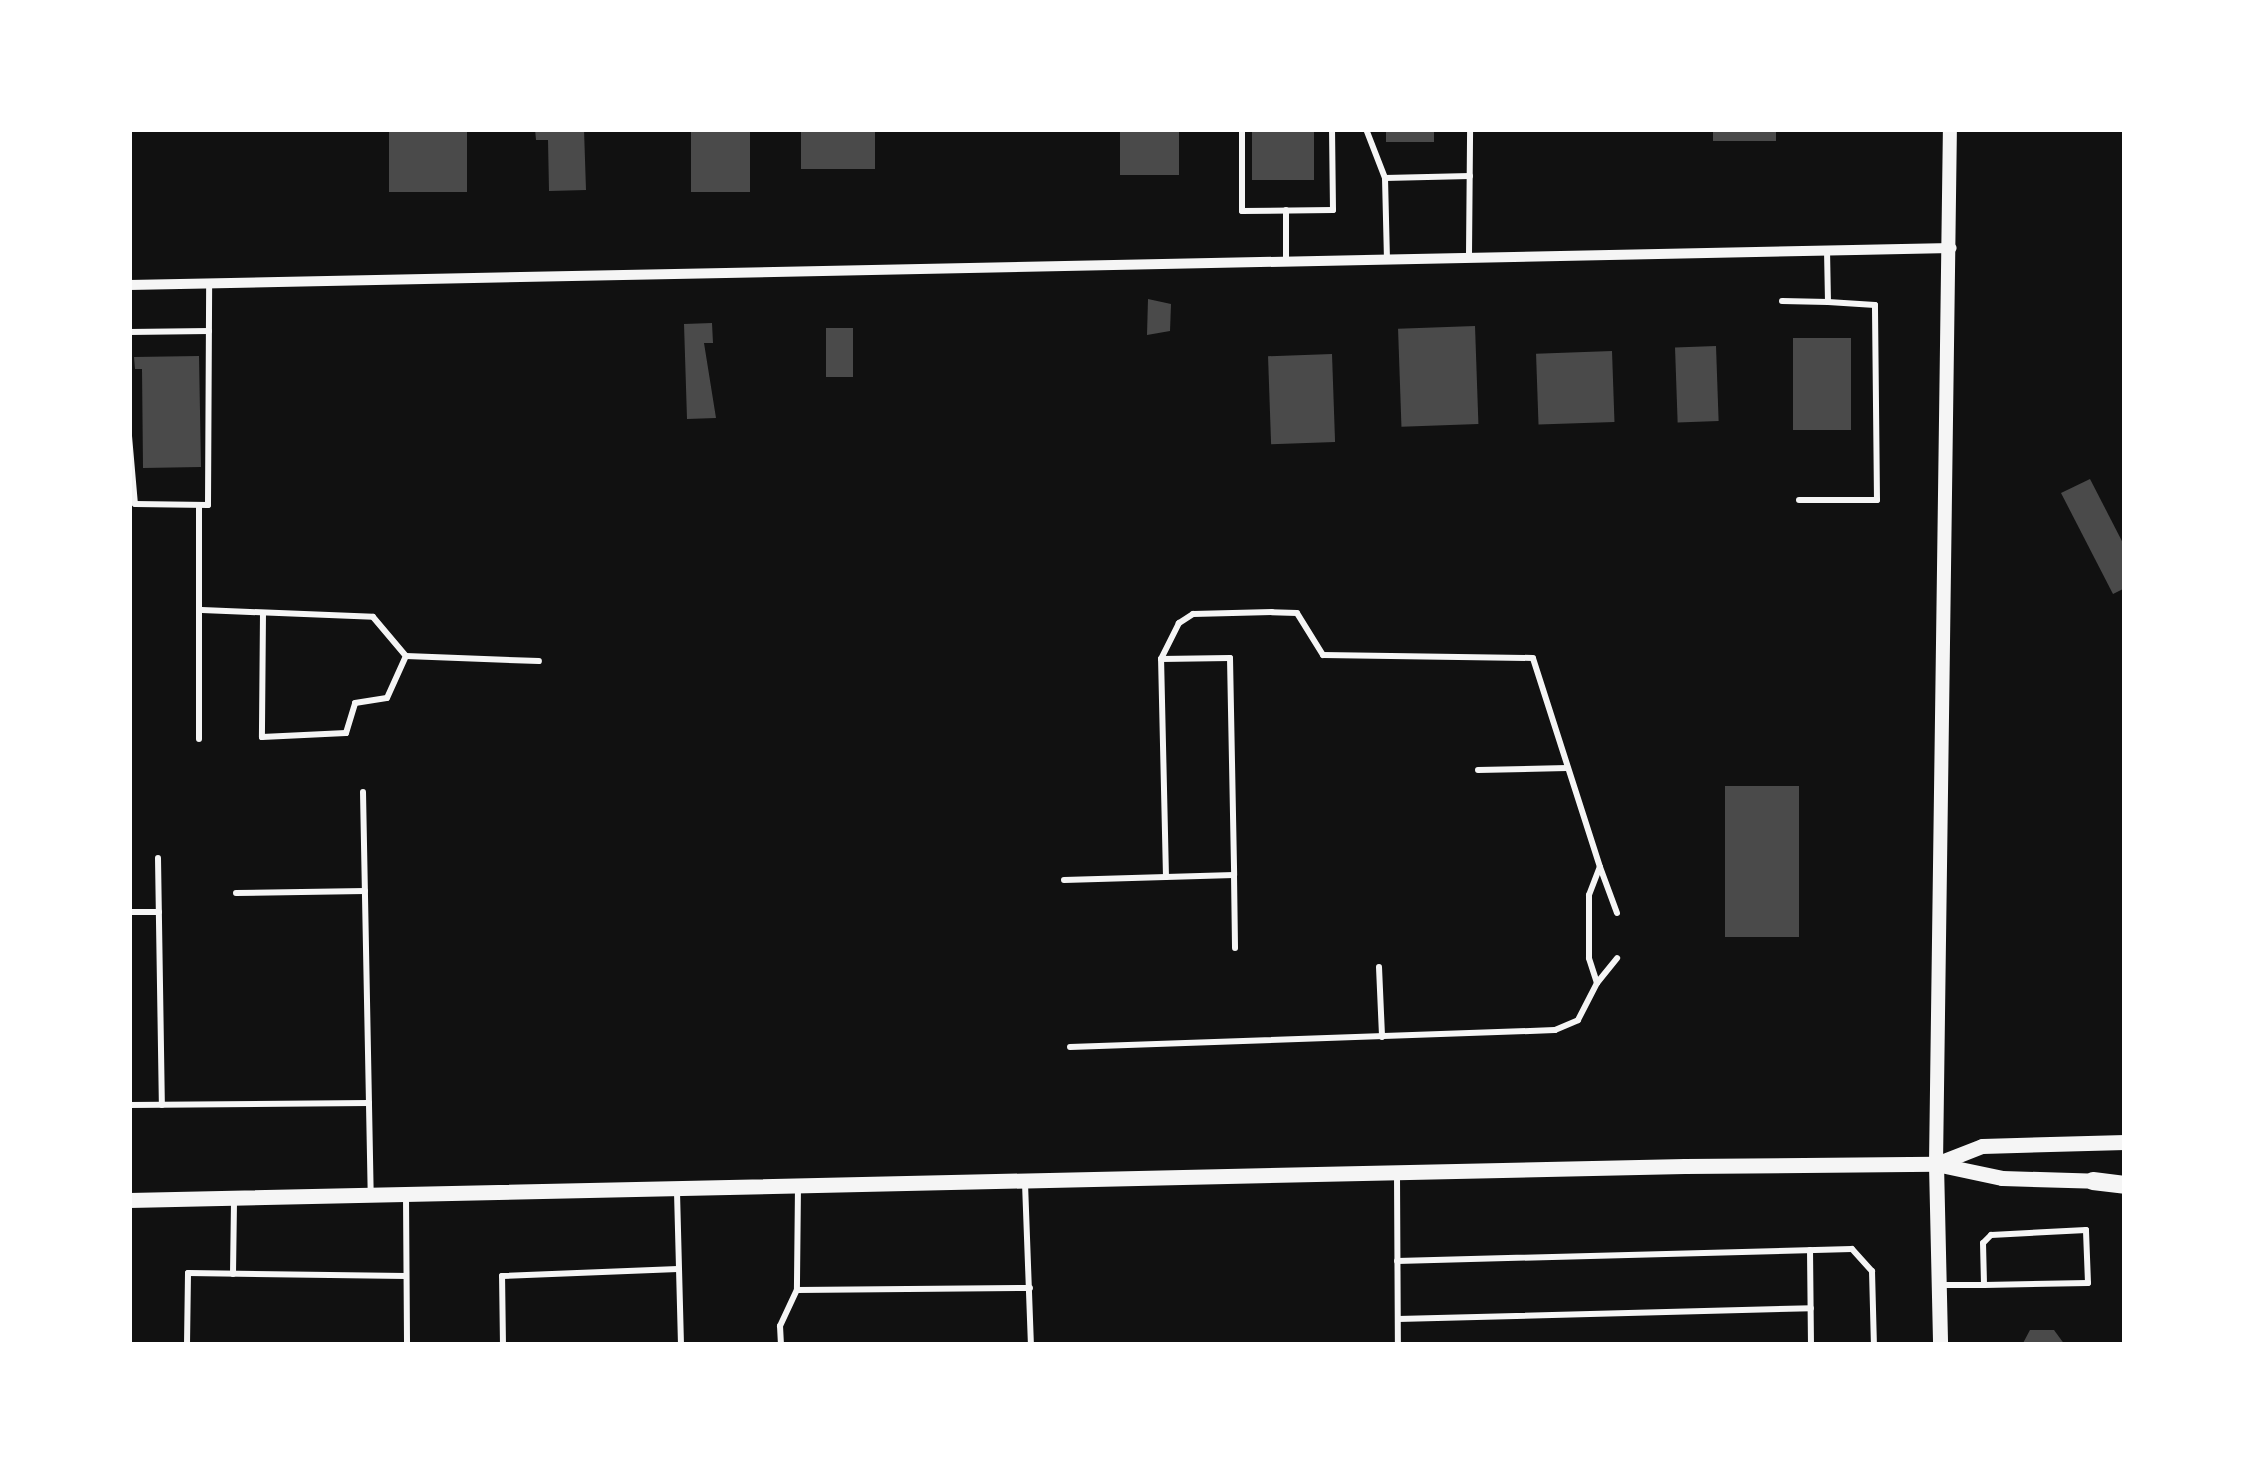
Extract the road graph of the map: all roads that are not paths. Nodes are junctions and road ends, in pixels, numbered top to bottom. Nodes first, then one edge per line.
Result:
1 (1242, 129) edge
2 (1332, 129) edge
3 (1366, 129) edge
4 (1470, 129) edge
5 (1950, 129) edge
6 (1470, 176) junction
7 (1385, 178) junction
8 (1286, 210) junction
9 (1952, 248) junction
10 (1827, 250) junction
11 (1469, 259) junction
12 (1387, 261) junction
13 (1280, 263) junction
14 (209, 284) junction
15 (129, 285) edge
16 (1782, 301) dead end
17 (1828, 302) junction
18 (209, 331) junction
19 (129, 332) edge
20 (129, 436) edge
21 (1799, 500) dead end
22 (199, 505) junction
23 (202, 610) junction
24 (262, 613) junction
25 (406, 656) junction
26 (1161, 659) junction
27 (539, 661) dead end
28 (199, 739) dead end
29 (1567, 768) junction
30 (1478, 770) dead end
31 (363, 791) dead end
32 (158, 859) dead end
33 (1600, 867) junction
34 (1234, 874) junction
35 (1166, 877) junction
36 (1064, 880) dead end
37 (365, 891) junction
38 (236, 893) dead end
39 (129, 912) edge
40 (159, 913) junction
41 (1617, 913) dead end
42 (1235, 948) dead end
43 (1617, 958) dead end
44 (1379, 967) dead end
45 (1598, 983) junction
46 (1382, 1037) junction
47 (1070, 1047) dead end
48 (369, 1103) junction
49 (129, 1105) edge
50 (162, 1105) junction
51 (2125, 1142) edge
52 (1936, 1164) junction
53 (1397, 1174) junction
54 (2092, 1181) joint
55 (1024, 1183) junction
56 (2125, 1183) edge
57 (798, 1186) junction
58 (676, 1188) junction
59 (406, 1194) junction
60 (371, 1195) junction
61 (234, 1197) junction
62 (129, 1199) edge
63 (1810, 1250) junction
64 (1397, 1262) junction
65 (678, 1269) junction
66 (233, 1274) junction
67 (406, 1276) junction
68 (1939, 1285) junction
69 (1984, 1285) junction
70 (1030, 1288) junction
71 (797, 1290) junction
72 (1811, 1308) junction
73 (1398, 1318) junction
74 (187, 1345) edge
75 (407, 1345) edge
76 (503, 1345) edge
77 (681, 1345) edge
78 (781, 1345) edge
79 (1031, 1345) edge
80 (1398, 1345) edge
81 (1811, 1345) edge
82 (1874, 1345) edge
83 (1940, 1345) edge

1 - 8 lane
2 - 8 lane
3 - 7 lane
4 - 6 lane
5 - 9 street
6 - 7 lane
6 - 11 lane
7 - 12 lane
8 - 13 lane
9 - 10 street
9 - 52 street
10 - 11 street
10 - 17 lane
11 - 12 street
12 - 13 street
13 - 14 street
14 - 15 street
14 - 18 lane
16 - 17 lane
17 - 21 lane
18 - 19 lane
18 - 22 lane
20 - 22 lane
22 - 23 lane
23 - 24 lane
23 - 28 lane
24 - 25 lane
24 - 25 lane
25 - 27 lane
26 - 29 lane
26 - 34 lane
26 - 35 lane
29 - 30 lane
29 - 33 lane
31 - 37 lane
32 - 40 lane
33 - 41 lane
33 - 45 lane
34 - 35 lane
34 - 42 lane
35 - 36 lane
37 - 38 lane
37 - 48 lane
39 - 40 lane
40 - 50 lane
43 - 45 lane
44 - 46 lane
45 - 46 lane
46 - 47 lane
48 - 50 lane
48 - 60 lane
49 - 50 lane
51 - 52 main road
52 - 53 main road
52 - 54 main road
52 - 68 main road
53 - 55 main road
53 - 64 lane
54 - 56 highway
55 - 57 main road
55 - 70 lane
57 - 58 main road
57 - 71 lane
58 - 59 main road
58 - 65 lane
59 - 60 main road
59 - 67 lane
60 - 61 main road
61 - 62 main road
61 - 66 lane
63 - 64 lane
63 - 72 lane
63 - 82 lane
64 - 73 lane
65 - 76 lane
65 - 77 lane
66 - 67 lane
66 - 74 lane
67 - 75 lane
68 - 69 lane
68 - 83 main road
69 - 69 lane
70 - 71 lane
70 - 79 lane
71 - 78 lane
72 - 73 lane
72 - 81 lane
73 - 80 lane

